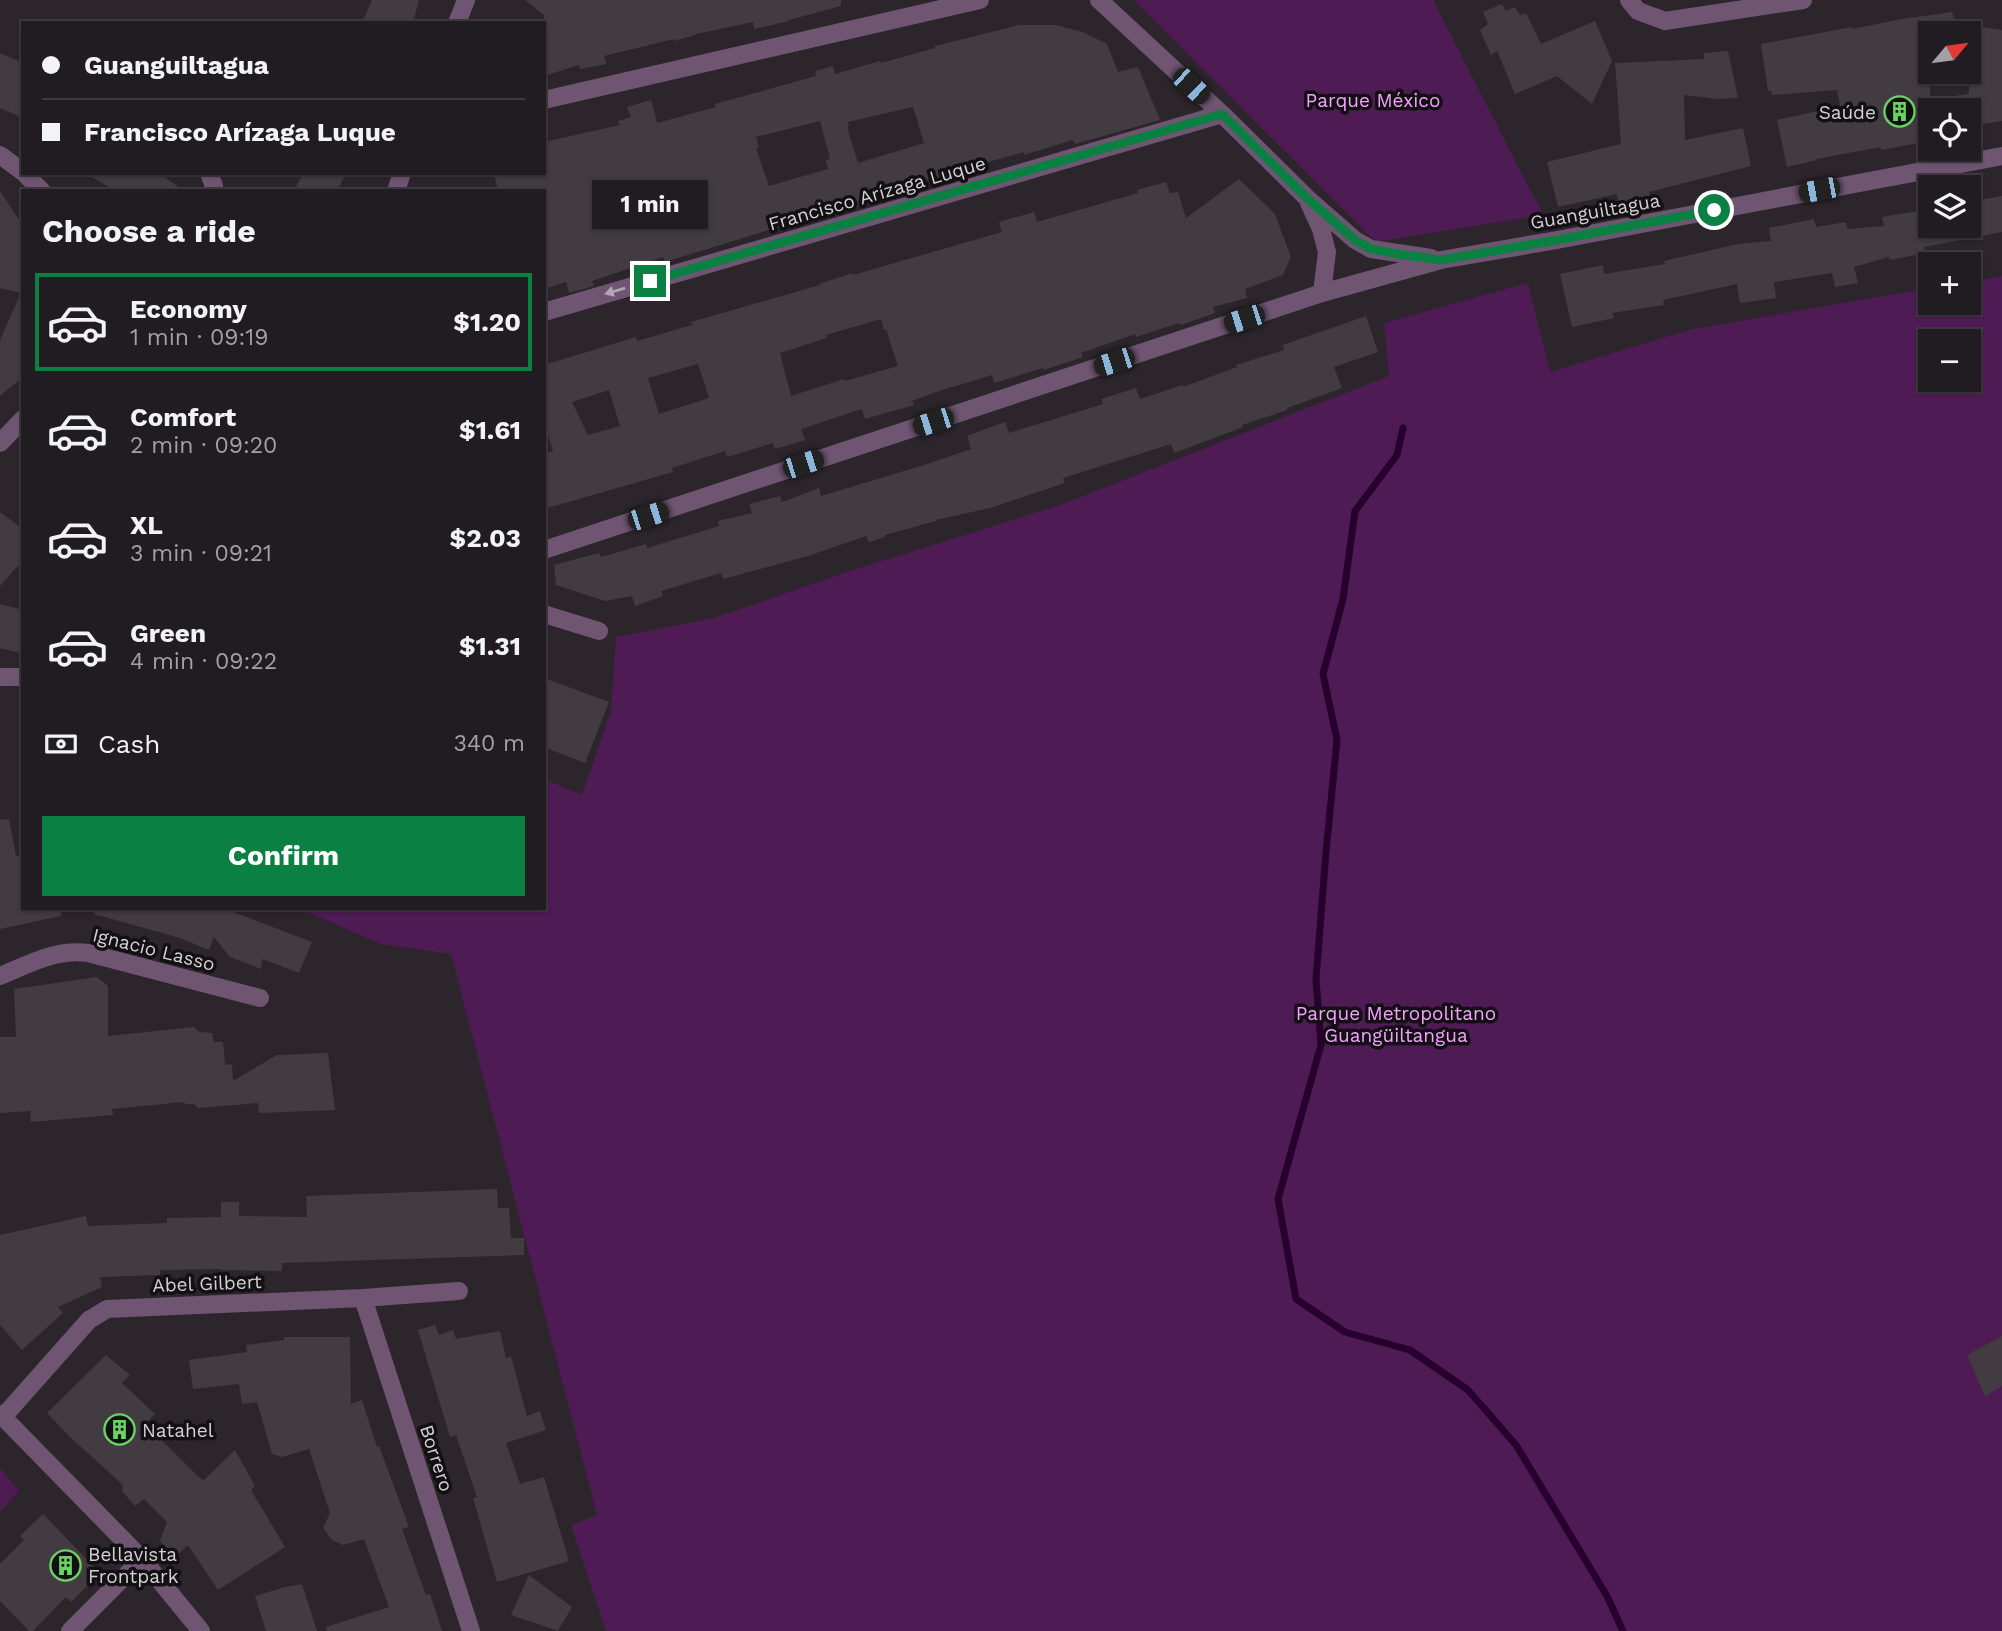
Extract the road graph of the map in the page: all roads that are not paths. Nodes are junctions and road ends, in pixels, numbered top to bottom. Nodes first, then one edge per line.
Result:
1 (466, 0) edge
2 (981, 0) edge
3 (1099, 0) edge
4 (1629, 0) edge
5 (1803, 0) edge
6 (458, 21) edge
7 (546, 100) edge
8 (1222, 114) junction
9 (0, 155) edge
10 (2002, 156) edge
11 (21, 171) edge
12 (25, 175) edge
13 (40, 189) edge
14 (1308, 199) junction
15 (1441, 260) junction
16 (1322, 293) junction
17 (546, 311) edge
18 (21, 421) edge
19 (0, 443) edge
20 (546, 549) edge
21 (546, 615) edge
22 (599, 631) dead end
23 (0, 677) edge
24 (21, 677) edge
25 (0, 976) edge
26 (260, 998) dead end
27 (460, 1291) dead end
28 (363, 1298) junction
29 (1, 1415) edge
30 (142, 1559) junction
31 (70, 1631) edge
32 (201, 1631) edge
33 (471, 1631) edge

1 - 6 street
2 - 7 street
3 - 8 street
4 - 5 street
8 - 14 street
8 -> 17 street, Francisco Arízaga Luque
9 - 11 street
10 - 15 street, Guanguiltagua
12 - 13 street
14 - 15 street
14 - 16 street
15 - 16 street, Guanguiltagua
16 - 20 street, Guanguiltagua
18 - 19 street
21 - 22 street
23 - 24 street
25 - 26 street, Ignacio Lasso
27 - 28 street, Abel Gilbert
28 - 29 street, Abel Gilbert
28 - 33 street, Borrero
29 - 30 street
30 - 31 street
30 - 32 street

